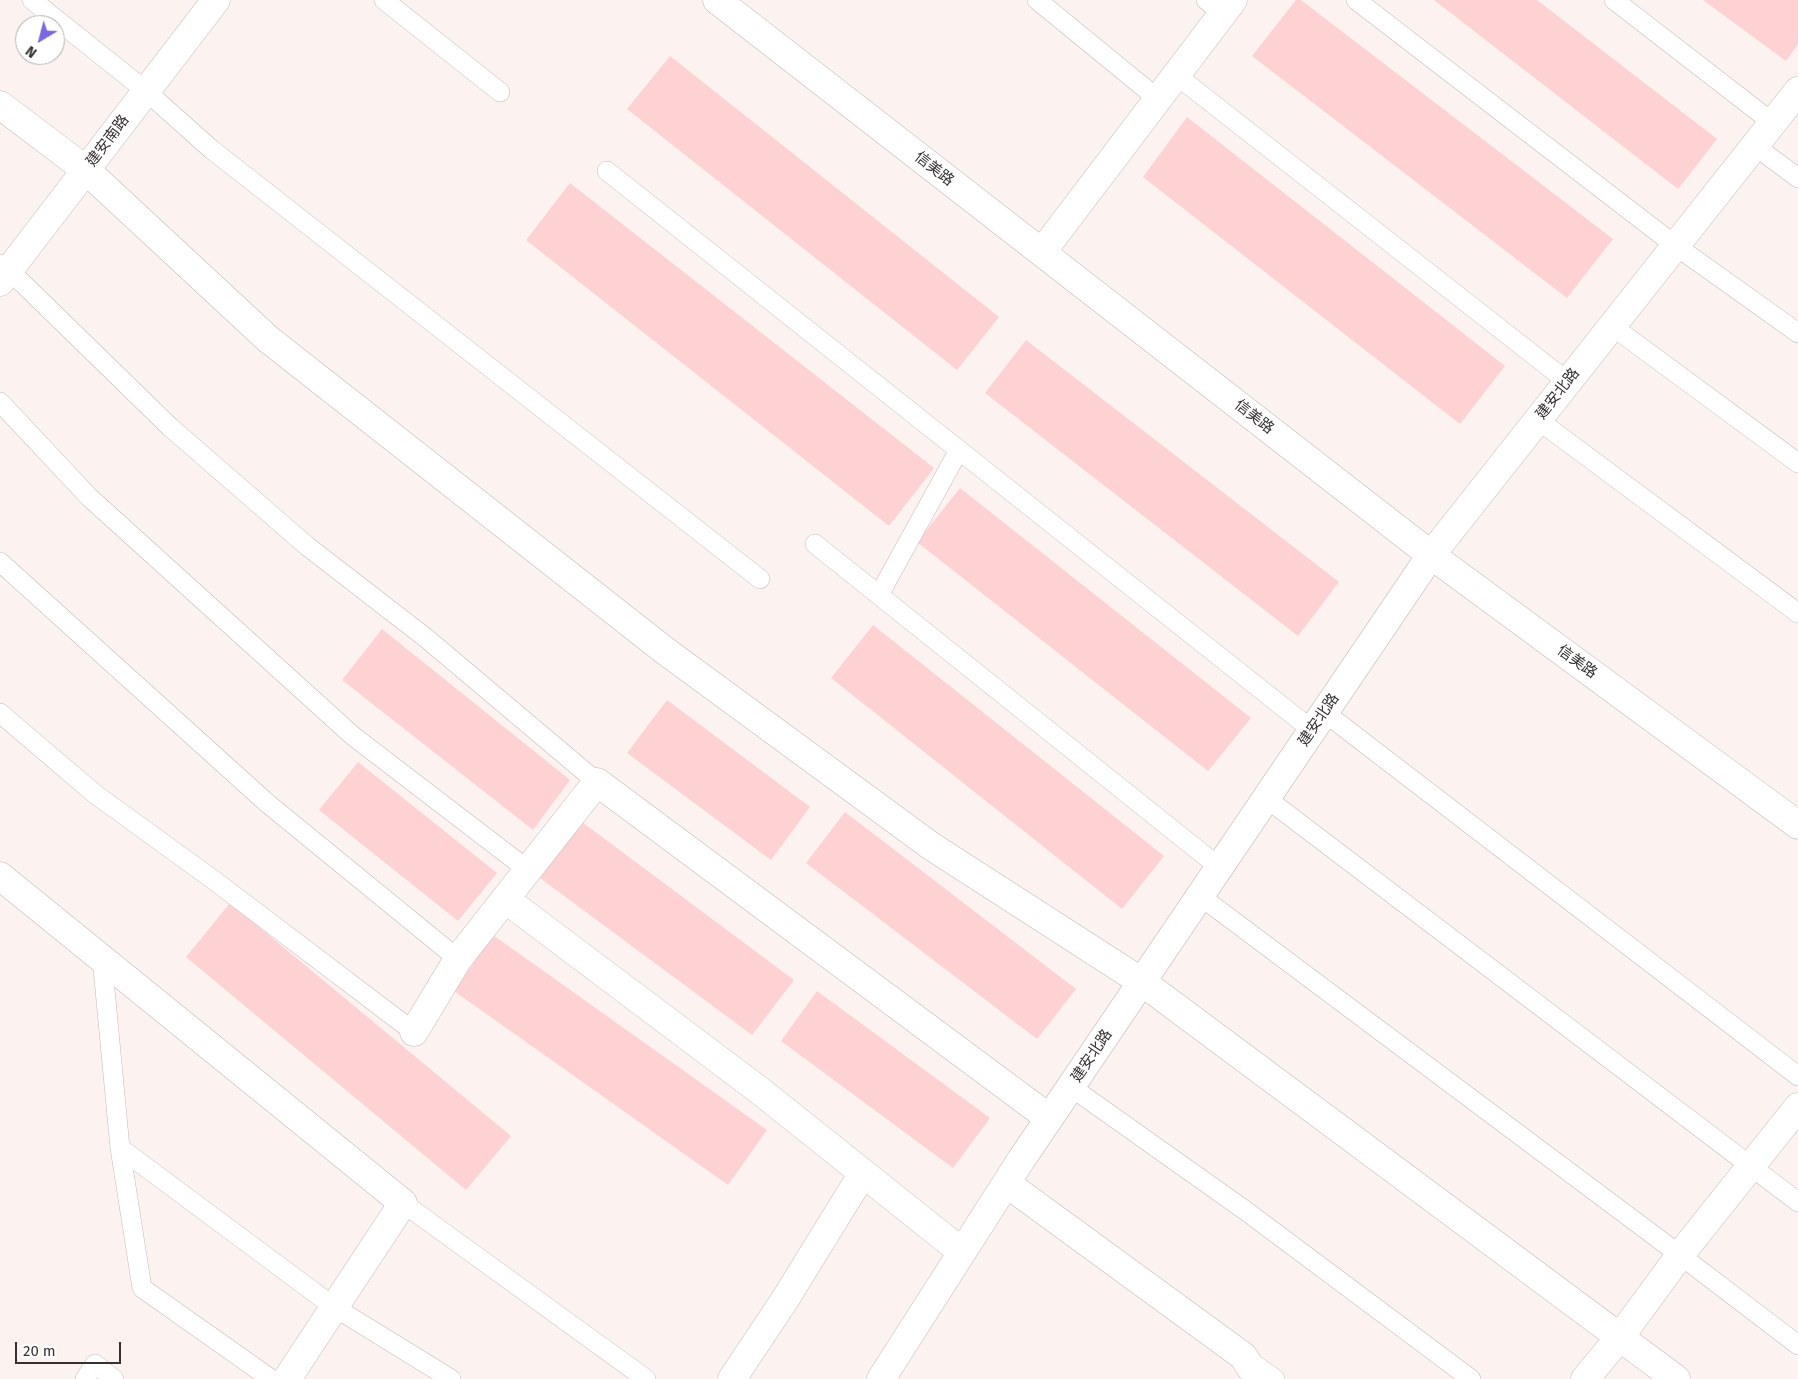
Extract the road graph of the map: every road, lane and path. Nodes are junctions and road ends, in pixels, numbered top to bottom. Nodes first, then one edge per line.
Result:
1 (32, 0) edge
2 (216, 0) edge
3 (384, 0) edge
4 (717, 0) edge
5 (1037, 0) edge
6 (1356, 0) edge
7 (1614, 0) edge
8 (1221, 5) edge
9 (1176, 75) junction
10 (146, 91) junction
11 (1798, 91) edge
12 (500, 92) dead end
13 (1158, 98) junction
14 (0, 104) edge
15 (1772, 123) junction
16 (1755, 146) junction
17 (86, 170) junction
18 (607, 171) dead end
19 (1798, 178) edge
20 (1676, 246) junction
21 (1042, 252) junction
22 (3, 272) edge
23 (1612, 326) junction
24 (1798, 334) edge
25 (1568, 382) junction
26 (0, 402) edge
27 (1538, 420) junction
28 (959, 450) junction
29 (1798, 463) edge
30 (815, 544) dead end
31 (1431, 555) junction
32 (0, 562) edge
33 (760, 579) dead end
34 (879, 595) junction
35 (1798, 613) edge
36 (0, 713) edge
37 (1318, 721) junction
38 (597, 782) junction
39 (1266, 798) junction
40 (1798, 825) edge
41 (1219, 867) junction
42 (528, 870) junction
43 (0, 876) edge
44 (1200, 896) junction
45 (505, 899) junction
46 (102, 958) junction
47 (458, 959) junction
48 (1142, 982) junction
49 (414, 1032) joint
50 (1798, 1076) edge
51 (1070, 1087) junction
52 (1798, 1107) edge
53 (1049, 1118) junction
54 (120, 1148) junction
55 (1751, 1166) junction
56 (863, 1173) junction
57 (1006, 1183) junction
58 (1798, 1202) edge
59 (403, 1203) junction
60 (962, 1252) junction
61 (1680, 1255) junction
62 (334, 1307) junction
63 (1620, 1337) junction
64 (1798, 1345) edge
65 (1244, 1356) junction
66 (85, 1379) edge
67 (114, 1379) edge
68 (271, 1379) edge
69 (287, 1379) edge
70 (451, 1379) edge
71 (646, 1379) edge
72 (732, 1379) edge
73 (881, 1379) edge
74 (1258, 1379) edge
75 (1275, 1379) edge
76 (1471, 1379) edge
77 (1585, 1379) edge
78 (1676, 1379) edge

1 - 10 lane
2 - 10 street, 建安南路
3 - 12 lane
4 - 21 street, 信美路
5 - 13 lane
6 - 20 lane
7 - 15 lane
8 - 9 street
9 - 13 street
9 - 25 lane
10 - 17 street, 建安南路
10 - 33 lane
11 - 15 street, 建安北路
13 - 21 street
14 - 17 street
15 - 16 street, 建安北路
16 - 19 lane
16 - 20 street, 建安北路
17 - 22 street, 建安南路
17 - 48 street
18 - 28 lane
20 - 23 street, 建安北路
20 - 24 lane
21 - 31 street, 信美路
22 - 38 lane
23 - 25 street, 建安北路
23 - 29 lane
25 - 27 street, 建安北路
26 - 42 lane
27 - 31 street, 建安北路
27 - 35 lane
28 - 34 lane
28 - 37 lane
30 - 34 lane
31 - 37 street, 建安北路
31 - 40 street, 信美路
32 - 47 lane
34 - 41 lane
36 - 49 lane
37 - 39 street, 建安北路
37 - 50 lane
38 - 42 street
38 - 53 street
39 - 41 street, 建安北路
39 - 55 lane
41 - 44 street, 建安北路
42 - 45 street
43 - 46 street
44 - 48 street, 建安北路
44 - 61 lane
45 - 47 street
45 - 56 street
46 - 54 lane
46 - 59 street
47 - 49 street
48 - 51 street, 建安北路
48 - 63 street
51 - 53 street, 建安北路
51 - 76 lane
52 - 55 street
53 - 57 street, 建安北路
54 - 62 lane
54 - 68 lane
55 - 58 lane
55 - 61 street
56 - 60 street
56 - 72 street
57 - 60 street, 建安北路
57 - 65 street
59 - 62 street
59 - 71 lane
60 - 73 street, 建安北路
61 - 63 street
61 - 64 lane
62 - 69 street
62 - 70 lane
63 - 77 street
63 - 78 street
65 - 74 street
65 - 75 lane
66 - 67 lane

